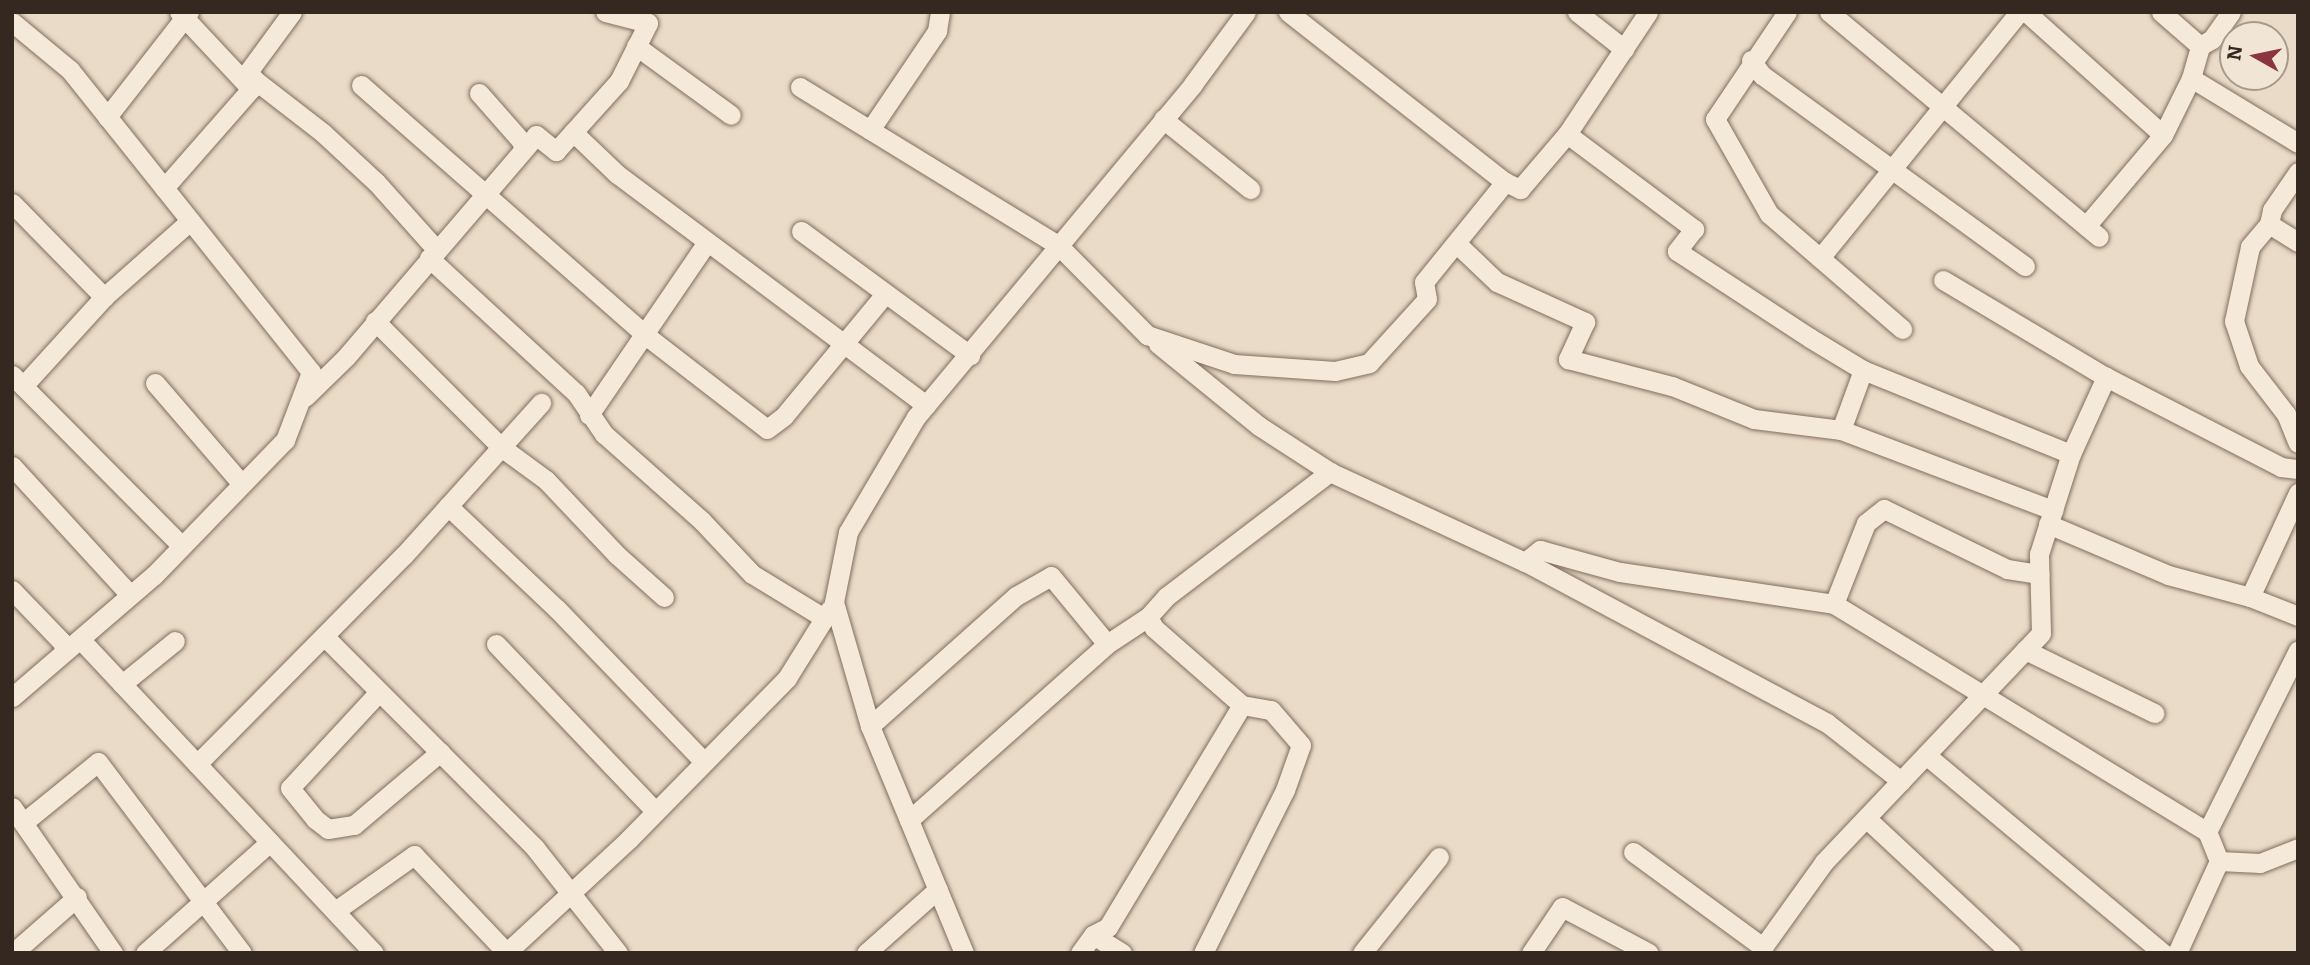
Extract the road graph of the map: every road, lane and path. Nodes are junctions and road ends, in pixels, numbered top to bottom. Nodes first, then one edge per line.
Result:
1 (292, 12) edge
2 (605, 12) edge
3 (940, 12) edge
4 (1246, 12) edge
5 (1288, 12) edge
6 (1577, 12) edge
7 (1648, 12) edge
8 (1787, 12) edge
9 (1829, 12) edge
10 (2019, 12) edge
11 (2026, 12) edge
12 (2161, 12) edge
13 (2231, 12) edge
14 (185, 14) edge
15 (12, 22) edge
16 (636, 46) junction
17 (2200, 46) junction
18 (1624, 49) junction
19 (1751, 60) junction
20 (2191, 78) junction
21 (253, 85) junction
22 (361, 85) dead end
23 (800, 87) dead end
24 (479, 93) dead end
25 (1941, 105) junction
26 (730, 115) dead end
27 (107, 117) junction
28 (1163, 120) junction
29 (870, 130) junction
30 (573, 132) junction
31 (1567, 134) junction
32 (2164, 135) junction
33 (2298, 143) edge
34 (523, 150) junction
35 (1890, 170) junction
36 (2298, 172) edge
37 (1505, 182) junction
38 (164, 188) junction
39 (1250, 189) dead end
40 (484, 194) junction
41 (12, 203) edge
42 (190, 221) junction
43 (2269, 224) junction
44 (801, 231) dead end
45 (707, 242) junction
46 (2298, 242) edge
47 (1456, 243) junction
48 (1058, 245) junction
49 (432, 253) junction
50 (1820, 258) junction
51 (2025, 266) dead end
52 (1943, 280) dead end
53 (885, 294) junction
54 (104, 298) junction
55 (375, 321) junction
56 (1902, 329) dead end
57 (644, 334) junction
58 (1147, 335) junction
59 (843, 343) junction
60 (970, 355) junction
61 (1863, 370) junction
62 (2106, 377) junction
63 (18, 381) edge
64 (155, 383) dead end
65 (299, 403) junction
66 (541, 403) dead end
67 (926, 405) junction
68 (589, 415) junction
69 (1842, 430) junction
70 (2298, 443) edge
71 (501, 447) junction
72 (2071, 454) junction
73 (12, 466) edge
74 (2298, 469) edge
75 (1330, 472) junction
76 (242, 484) junction
77 (2298, 493) edge
78 (448, 506) junction
79 (2051, 517) junction
80 (181, 546) junction
81 (1525, 562) junction
82 (2040, 574) junction
83 (12, 590) edge
84 (130, 595) junction
85 (664, 597) dead end
86 (2250, 597) junction
87 (1834, 604) junction
88 (829, 610) junction
89 (2298, 616) edge
90 (1148, 617) junction
91 (324, 636) junction
92 (80, 639) junction
93 (175, 641) dead end
94 (1107, 643) junction
95 (496, 644) dead end
96 (2025, 650) junction
97 (2298, 650) edge
98 (64, 652) junction
99 (122, 684) junction
100 (378, 693) junction
101 (1985, 693) junction
102 (12, 697) edge
103 (1242, 705) junction
104 (2154, 713) dead end
105 (870, 726) junction
106 (440, 752) junction
107 (1926, 755) junction
108 (704, 762) junction
109 (197, 764) junction
110 (1901, 781) junction
111 (655, 811) junction
112 (18, 814) edge
113 (1866, 818) junction
114 (909, 820) junction
115 (2207, 832) junction
116 (270, 842) junction
117 (2298, 848) edge
118 (1633, 852) dead end
119 (1439, 857) dead end
120 (2219, 861) junction
121 (938, 889) junction
122 (571, 892) junction
123 (77, 897) junction
124 (202, 904) junction
125 (335, 911) junction
126 (1093, 936) junction
127 (608, 949) edge
128 (1540, 949) edge
129 (1370, 950) edge
130 (1767, 950) edge
131 (13, 953) edge
132 (113, 953) edge
133 (145, 953) edge
134 (242, 953) edge
135 (374, 953) edge
136 (506, 953) edge
137 (866, 953) edge
138 (964, 953) edge
139 (1080, 953) edge
140 (1122, 953) edge
141 (1203, 953) edge
142 (1649, 953) edge
143 (2011, 953) edge
144 (2163, 953) edge
145 (2177, 953) edge

1 - 21 street
2 - 16 street
3 - 29 street
4 - 28 street
5 - 37 street
6 - 18 street
7 - 18 street
8 - 19 street
9 - 25 street
10 - 25 street
11 - 32 street
12 - 17 street
13 - 17 street
14 - 21 street
14 - 27 street
15 - 27 street
16 - 26 street
16 - 30 street
17 - 20 street
18 - 31 street
19 - 35 street
19 - 50 street
20 - 32 street
20 - 33 street
21 - 38 street
21 - 49 street
22 - 40 street
23 - 29 street
24 - 34 street
25 - 32 street
25 - 35 street
27 - 38 street
28 - 39 street
28 - 48 street
29 - 48 street
30 - 34 street
30 - 45 street
31 - 37 street
31 - 61 street
34 - 40 street
35 - 50 street
35 - 51 street
36 - 43 street
37 - 47 street
38 - 42 street
40 - 49 street
40 - 57 street
41 - 54 street
42 - 54 street
42 - 65 street
43 - 46 street
43 - 70 street
44 - 53 street
45 - 57 street
45 - 59 street
47 - 58 street
47 - 69 street
48 - 58 street
48 - 60 street
49 - 55 street
49 - 68 street
50 - 56 street
52 - 62 street
53 - 59 street
53 - 60 street
54 - 63 street
55 - 65 street
55 - 71 street
57 - 59 street
57 - 68 street
58 - 75 street
59 - 67 street
60 - 67 street
61 - 69 street
61 - 72 street
62 - 72 street
62 - 74 street
63 - 80 street
64 - 76 street
65 - 76 street
66 - 71 street
67 - 88 street
68 - 88 street
69 - 79 street
71 - 78 street
71 - 85 street
72 - 79 street
73 - 84 street
75 - 81 street
75 - 90 street
76 - 80 street
77 - 86 street
78 - 91 street
78 - 108 street
79 - 82 street
79 - 86 street
80 - 84 street
81 - 87 street
81 - 110 street
82 - 87 street
82 - 96 street
83 - 98 street
84 - 92 street
86 - 89 street
87 - 101 street
88 - 105 street
88 - 108 street
90 - 94 street
90 - 103 street
91 - 100 street
91 - 109 street
92 - 98 street
92 - 99 street
93 - 99 street
94 - 105 street
94 - 114 street
95 - 111 street
96 - 101 street
96 - 104 street
97 - 115 street
98 - 102 street
99 - 109 street
100 - 106 street
100 - 106 street
101 - 107 street
101 - 115 street
103 - 126 street
103 - 141 street
105 - 114 street
106 - 122 street
107 - 110 street
107 - 144 street
108 - 111 street
109 - 116 street
110 - 113 street
111 - 122 street
112 - 123 street
112 - 124 street
113 - 130 street
113 - 143 street
114 - 121 street
115 - 120 street
116 - 124 street
116 - 125 street
117 - 120 street
118 - 130 street
119 - 129 street
120 - 145 street
121 - 137 street
121 - 138 street
122 - 127 street
122 - 136 street
123 - 131 street
123 - 132 street
124 - 133 street
124 - 134 street
125 - 135 street
125 - 136 street
126 - 139 street
126 - 140 street
128 - 142 street

